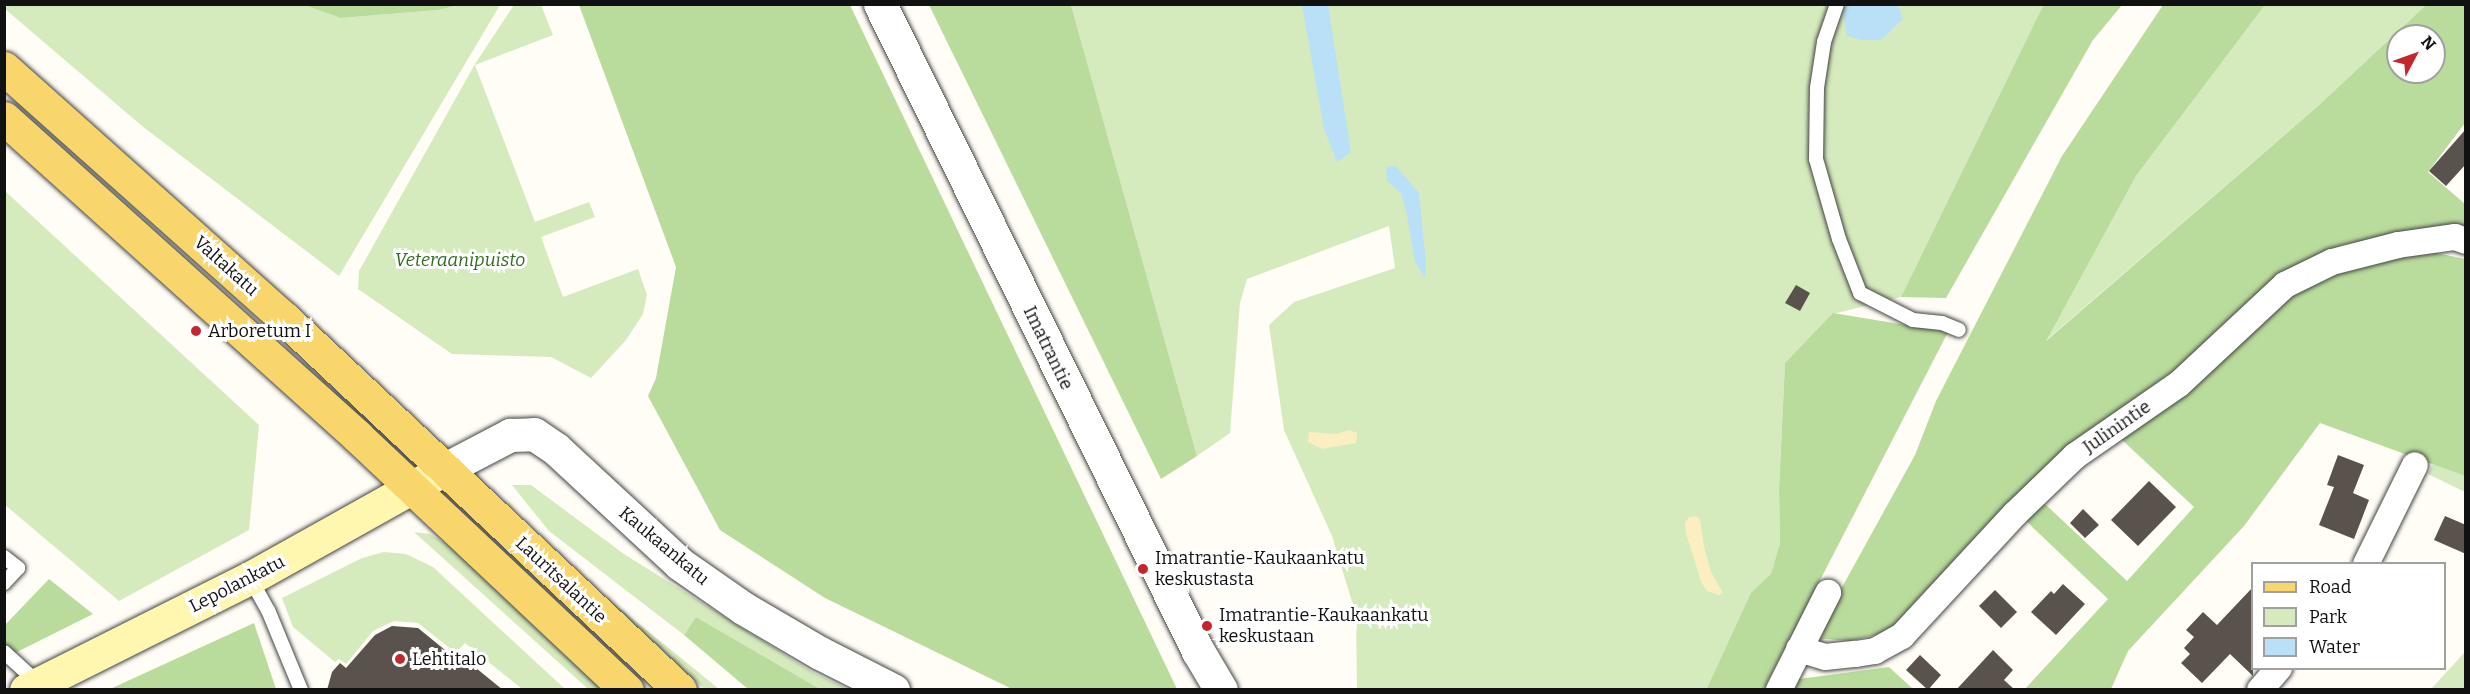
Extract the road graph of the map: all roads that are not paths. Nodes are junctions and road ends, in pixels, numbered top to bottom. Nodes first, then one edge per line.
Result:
1 (880, 4) edge
2 (1838, 4) edge
3 (4, 68) edge
4 (4, 118) edge
5 (2466, 241) edge
6 (1959, 330) dead end
7 (2415, 465) dead end
8 (443, 470) junction
9 (410, 488) junction
10 (4, 557) edge
11 (2367, 562) edge
12 (250, 578) junction
13 (4, 583) edge
14 (1828, 593) dead end
15 (1799, 650) junction
16 (4, 652) edge
17 (2278, 670) edge
18 (32, 686) edge
19 (301, 690) edge
20 (627, 690) edge
21 (680, 690) edge
22 (893, 690) edge
23 (1221, 690) edge
24 (1779, 690) edge
25 (2260, 690) edge

1 - 23 street, Imatrantie
2 - 6 lane
3 - 8 main road, Valtakatu
4 - 9 main road, Valtakatu
5 - 15 street, Julinintie
7 - 11 street
8 - 9 main road, Lepolankatu
8 - 21 main road, Lauritsalantie
8 - 22 street, Kaukaankatu
9 - 12 main road, Lepolankatu
9 - 20 main road, Lauritsalantie
10 - 13 lane
12 - 18 main road, Lepolankatu
12 - 19 lane
14 - 15 street
15 - 24 street
16 - 18 lane
17 - 25 street

